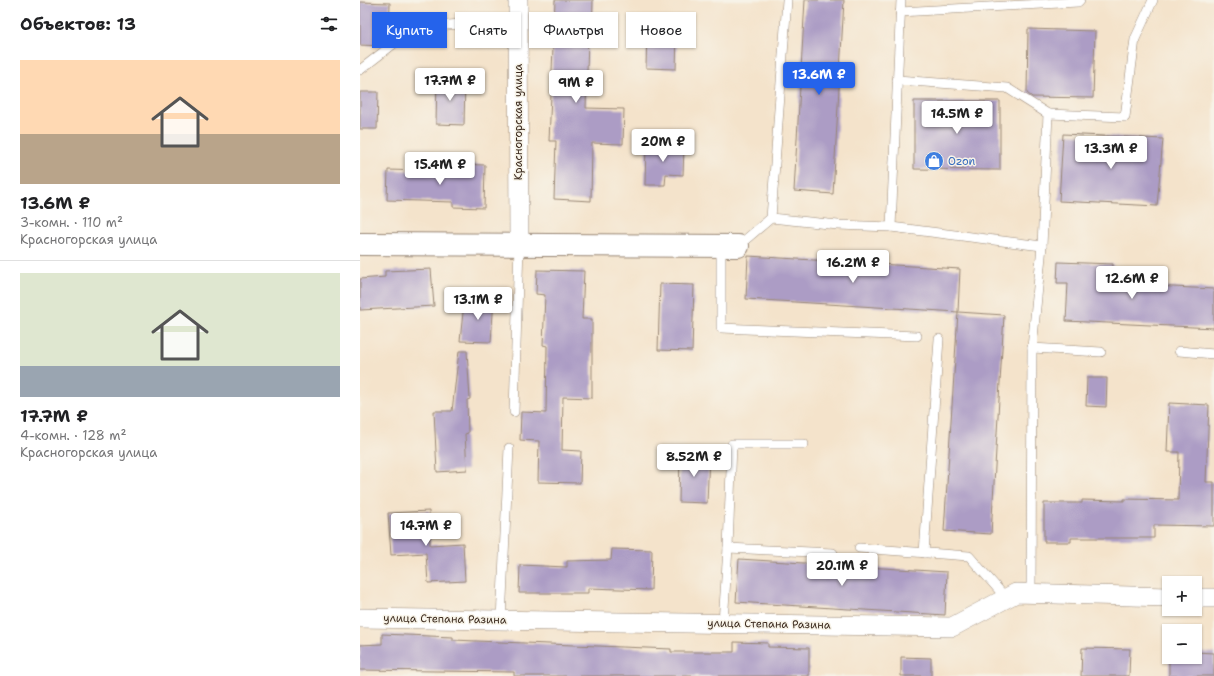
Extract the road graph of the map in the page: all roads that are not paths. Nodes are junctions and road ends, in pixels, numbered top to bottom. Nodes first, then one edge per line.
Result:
1 (518, 0) edge
2 (787, 0) edge
3 (901, 0) edge
4 (1080, 0) edge
5 (1153, 0) edge
6 (518, 12) edge
7 (900, 12) junction
8 (455, 24) edge
9 (518, 48) edge
10 (360, 70) edge
11 (897, 80) junction
12 (1048, 114) junction
13 (771, 218) junction
14 (891, 227) junction
15 (360, 244) edge
16 (519, 244) junction
17 (729, 246) junction
18 (1042, 246) junction
19 (917, 336) dead end
20 (939, 339) dead end
21 (1032, 348) junction
22 (1179, 350) dead end
23 (1101, 352) dead end
24 (1214, 354) edge
25 (514, 412) dead end
26 (804, 444) dead end
27 (509, 448) dead end
28 (728, 548) junction
29 (859, 548) dead end
30 (833, 553) dead end
31 (924, 553) junction
32 (1031, 594) junction
33 (1162, 597) edge
34 (1006, 598) junction
35 (1202, 598) edge
36 (1214, 598) edge
37 (360, 618) edge
38 (501, 620) junction
39 (723, 623) junction

1 - 6 street, Красногорская улица
2 - 13 lane
3 - 7 lane
4 - 7 lane
5 - 12 lane
7 - 11 lane
8 - 10 lane
9 - 16 street, Красногорская улица
11 - 12 lane
11 - 14 lane
12 - 18 lane
13 - 14 lane
13 - 17 lane
14 - 18 lane
15 - 16 street
16 - 17 street
16 - 25 lane
17 - 19 lane
18 - 21 lane
20 - 31 lane
21 - 23 lane
21 - 32 lane
22 - 24 lane
26 - 28 lane
27 - 38 lane
28 - 30 lane
28 - 39 lane
29 - 31 lane
31 - 34 lane
32 - 33 street, улица Степана Разина
32 - 34 street, улица Степана Разина
34 - 39 street, улица Степана Разина
35 - 36 street
37 - 38 street, улица Степана Разина
38 - 39 street, улица Степана Разина

